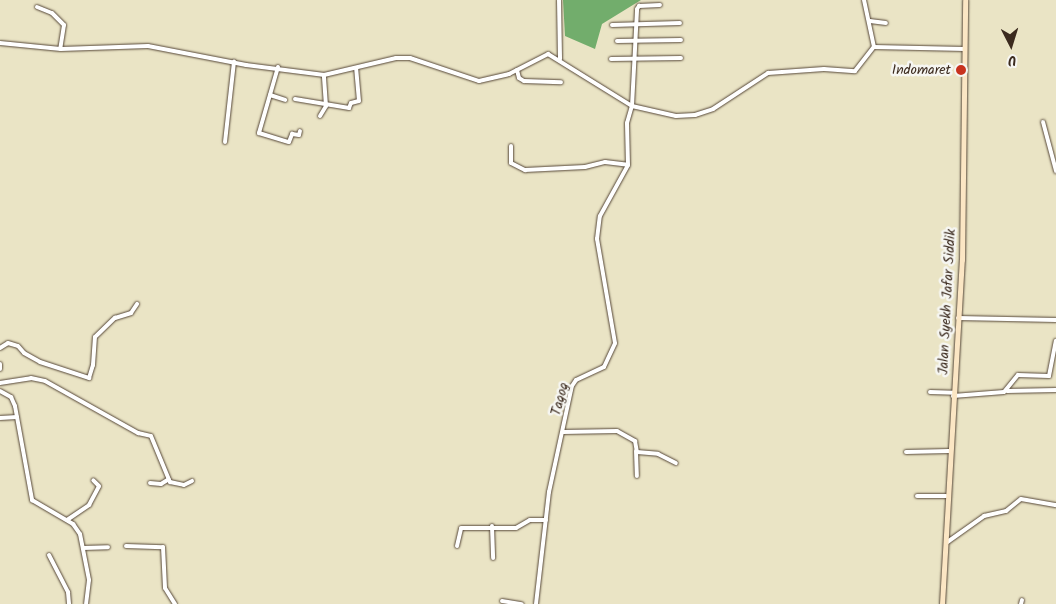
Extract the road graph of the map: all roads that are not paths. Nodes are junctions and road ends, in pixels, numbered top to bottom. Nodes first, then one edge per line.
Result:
1 (559, 0) edge
2 (864, 0) edge
3 (965, 0) edge
4 (660, 5) dead end
5 (37, 7) dead end
6 (870, 21) junction
7 (680, 23) dead end
8 (886, 23) dead end
9 (634, 24) junction
10 (612, 25) dead end
11 (634, 40) junction
12 (681, 40) dead end
13 (618, 41) dead end
14 (0, 44) edge
15 (874, 48) junction
16 (60, 49) junction
17 (965, 49) junction
18 (681, 58) dead end
19 (560, 59) junction
20 (634, 59) junction
21 (611, 60) dead end
22 (234, 62) junction
23 (278, 67) junction
24 (356, 68) junction
25 (517, 70) junction
26 (324, 75) junction
27 (561, 82) dead end
28 (270, 95) junction
29 (295, 99) dead end
30 (285, 100) dead end
31 (326, 106) junction
32 (632, 106) junction
33 (320, 116) dead end
34 (1043, 122) dead end
35 (300, 131) dead end
36 (225, 142) dead end
37 (511, 146) dead end
38 (628, 165) junction
39 (1056, 171) edge
40 (136, 304) dead end
41 (958, 318) junction
42 (1056, 320) edge
43 (1056, 341) edge
44 (0, 348) edge
45 (0, 364) edge
46 (0, 369) edge
47 (0, 383) edge
48 (1056, 390) edge
49 (0, 391) edge
50 (1007, 391) junction
51 (930, 392) dead end
52 (953, 394) junction
53 (17, 416) junction
54 (0, 418) edge
55 (563, 432) junction
56 (636, 451) junction
57 (949, 451) junction
58 (906, 452) dead end
59 (676, 463) dead end
60 (636, 476) dead end
61 (169, 479) junction
62 (93, 480) dead end
63 (192, 481) dead end
64 (150, 483) dead end
65 (917, 496) dead end
66 (946, 496) junction
67 (1056, 505) edge
68 (67, 520) junction
69 (546, 520) junction
70 (492, 526) junction
71 (944, 544) junction
72 (126, 546) dead end
73 (457, 546) dead end
74 (108, 547) dead end
75 (82, 548) junction
76 (49, 555) dead end
77 (493, 558) dead end
78 (502, 601) dead end
79 (69, 604) edge
80 (86, 604) edge
81 (176, 604) edge
82 (522, 604) edge
83 (536, 604) edge
84 (942, 604) edge

1 - 19 street
2 - 6 street
3 - 17 main road, Jalan Syekh Jafar Siddik
4 - 9 street
5 - 16 street
6 - 8 street
6 - 15 street
7 - 9 street
9 - 10 street
9 - 11 street
11 - 12 street
11 - 13 street
11 - 20 street
14 - 16 street
15 - 17 street
15 - 32 street
16 - 22 street
17 - 41 main road, Jalan Syekh Jafar Siddik
18 - 20 street
19 - 25 street
19 - 32 street
20 - 21 street
20 - 32 street
22 - 23 street
22 - 36 street
23 - 26 street
23 - 28 street
24 - 25 street
24 - 26 street
24 - 31 street
25 - 27 street
26 - 31 street
28 - 30 street
28 - 35 street
29 - 31 street
31 - 33 street
32 - 38 street
34 - 39 street
37 - 38 street
38 - 55 street, Tagog
40 - 44 street
41 - 42 street
41 - 52 main road, Jalan Syekh Jafar Siddik
43 - 50 street
45 - 46 street
47 - 61 street
48 - 50 street
49 - 53 street
50 - 52 street
51 - 52 street
52 - 57 main road, Jalan Syekh Jafar Siddik
53 - 54 street
53 - 68 street
55 - 56 street
55 - 69 street, Tagog
56 - 59 street
56 - 60 street
57 - 58 street
57 - 66 main road, Jalan Syekh Jafar Siddik
61 - 63 street
61 - 64 street
62 - 68 street
65 - 66 street
66 - 71 main road, Jalan Syekh Jafar Siddik
67 - 71 street
68 - 75 street
69 - 70 street
69 - 83 street, Tagog
70 - 73 street
70 - 77 street
71 - 84 main road, Jalan Syekh Jafar Siddik
72 - 81 street
74 - 75 street
75 - 80 street
76 - 79 street
78 - 82 street

